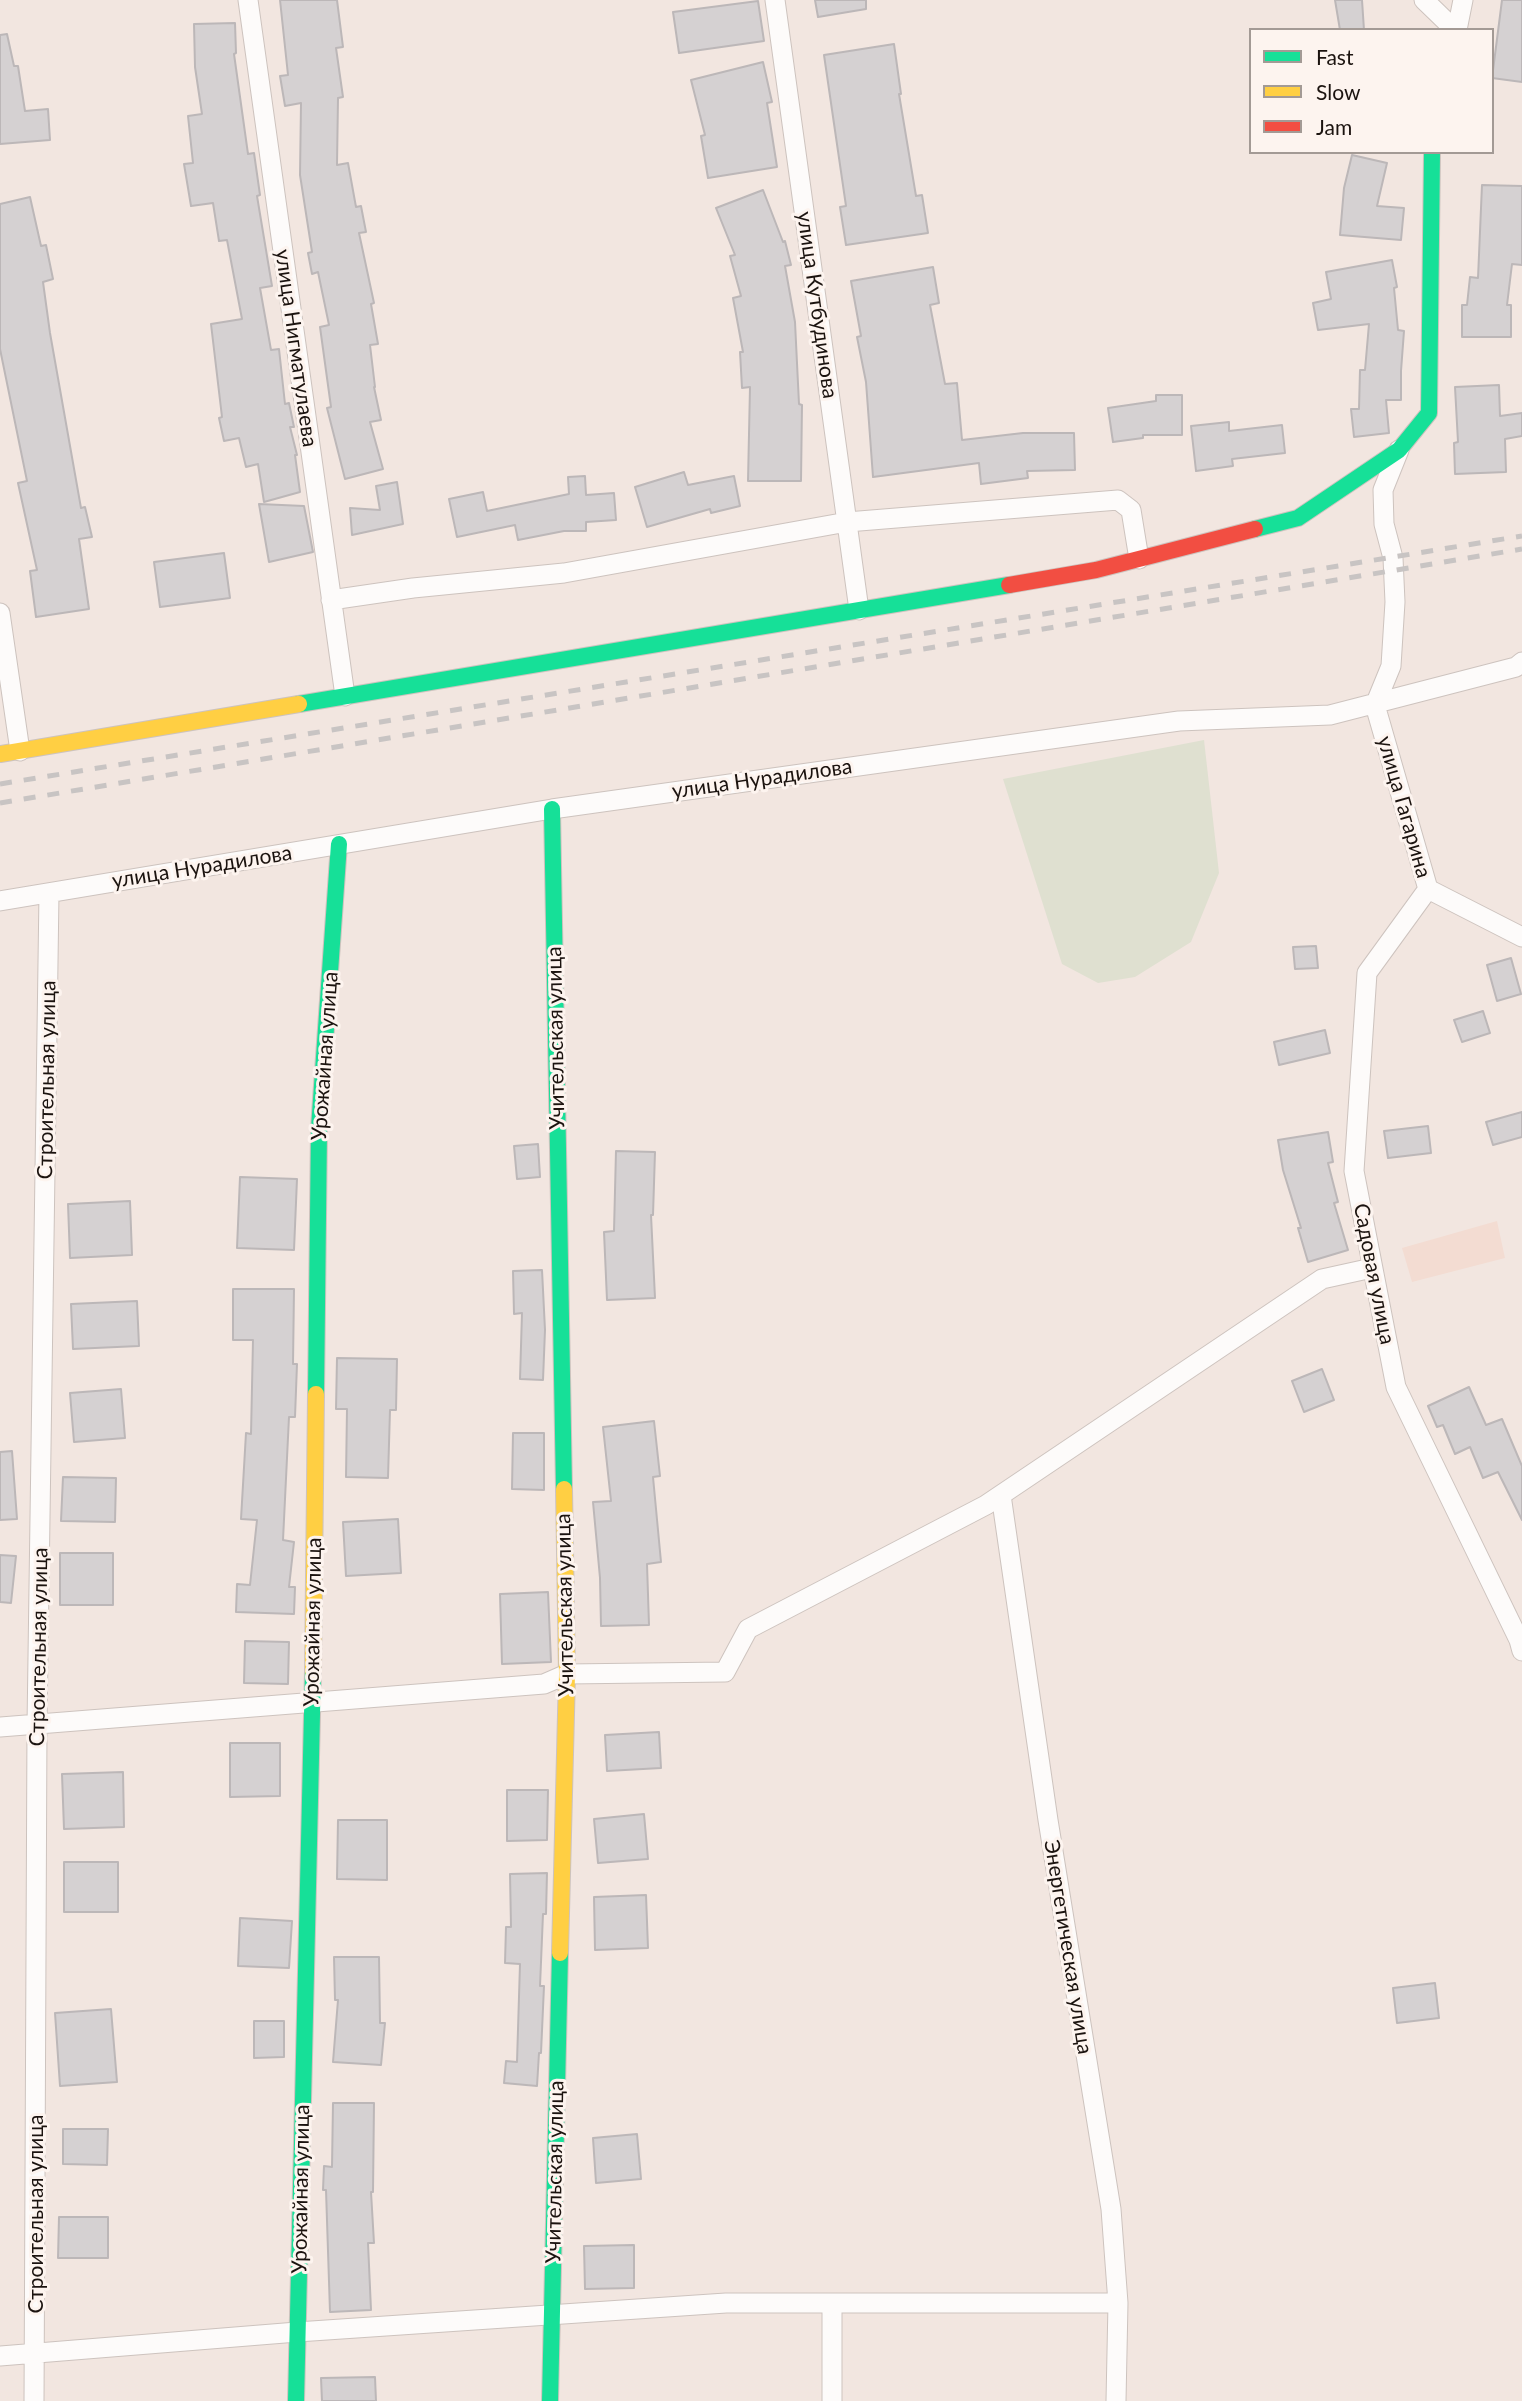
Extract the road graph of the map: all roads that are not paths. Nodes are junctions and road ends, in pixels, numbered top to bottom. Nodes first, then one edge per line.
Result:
1 (248, 0) edge
2 (775, 0) edge
3 (1424, 0) edge
4 (1463, 0) edge
5 (1454, 28) edge
6 (1456, 28) edge
7 (1432, 154) edge
8 (1399, 450) junction
9 (847, 522) junction
10 (1139, 559) junction
11 (331, 600) junction
12 (859, 610) junction
13 (0, 613) edge
14 (1522, 662) edge
15 (345, 696) junction
16 (1375, 705) junction
17 (20, 751) junction
18 (0, 754) edge
19 (552, 809) junction
20 (339, 844) junction
21 (1428, 889) junction
22 (50, 893) junction
23 (0, 901) edge
24 (1522, 937) edge
25 (1372, 1268) junction
26 (1001, 1495) junction
27 (1522, 1651) edge
28 (567, 1674) junction
29 (313, 1702) junction
30 (37, 1725) junction
31 (0, 1727) edge
32 (832, 2303) junction
33 (1118, 2303) junction
34 (552, 2315) junction
35 (297, 2332) junction
36 (35, 2353) junction
37 (0, 2356) edge
38 (34, 2401) edge
39 (296, 2401) edge
40 (550, 2401) edge
41 (832, 2401) edge
42 (1116, 2401) edge

1 - 11 street, улица Нигматулаева
2 - 9 street, улица Кутбудинова
3 - 5 street
4 - 6 street
7 - 8 street
8 - 10 street
8 - 16 street
9 - 10 street
9 - 11 street
9 - 12 street, улица Кутбудинова
10 - 12 street
11 - 15 street, улица Нигматулаева
12 - 15 street
13 - 17 street
14 - 16 street, улица Нурадилова
15 - 17 street
16 - 19 street, улица Нурадилова
16 - 21 street, улица Гагарина
17 - 18 street
19 - 20 street, улица Нурадилова
19 - 28 street, Учительская улица
20 - 22 street, улица Нурадилова
20 - 29 street, Урожайная улица
21 - 24 street, улица Гагарина
21 - 25 street, Садовая улица
22 - 23 street, улица Нурадилова
22 - 30 street, Строительная улица
25 - 26 street
25 - 27 street, Садовая улица
26 - 28 street
26 - 33 street, Энергетическая улица
28 - 29 street
28 - 34 street, Учительская улица
29 - 30 street
29 - 35 street, Урожайная улица
30 - 31 street
30 - 36 street, Строительная улица
32 - 33 street
32 - 34 street
32 - 41 street
33 - 42 street, Энергетическая улица
34 - 35 street
34 - 40 street, Учительская улица
35 - 36 street
35 - 39 street, Урожайная улица
36 - 37 street
36 - 38 street, Строительная улица

